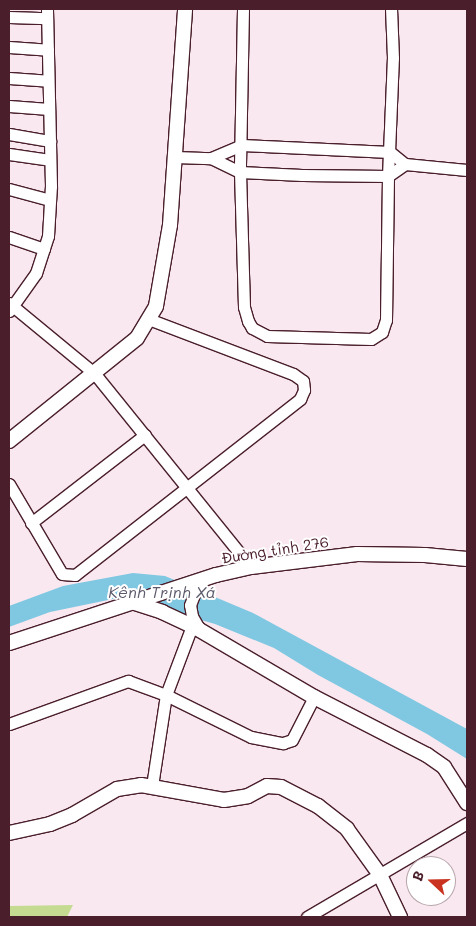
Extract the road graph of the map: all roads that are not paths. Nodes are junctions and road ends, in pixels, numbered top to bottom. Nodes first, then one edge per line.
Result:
1 (185, 9) edge
2 (243, 9) edge
3 (391, 9) edge
4 (47, 13) edge
5 (9, 17) edge
6 (9, 47) edge
7 (48, 50) junction
8 (9, 78) edge
9 (48, 81) junction
10 (9, 106) edge
11 (49, 110) junction
12 (9, 134) edge
13 (50, 141) junction
14 (242, 145) junction
15 (390, 152) junction
16 (9, 154) edge
17 (175, 157) junction
18 (211, 158) junction
19 (50, 160) junction
20 (405, 164) junction
21 (467, 170) edge
22 (240, 172) junction
23 (388, 176) junction
24 (9, 189) edge
25 (50, 200) junction
26 (9, 237) edge
27 (44, 249) junction
28 (10, 307) edge
29 (148, 319) junction
30 (95, 374) junction
31 (145, 435) junction
32 (9, 441) edge
33 (9, 484) edge
34 (188, 488) junction
35 (31, 524) junction
36 (467, 559) edge
37 (251, 567) junction
38 (205, 579) junction
39 (132, 602) junction
40 (197, 629) junction
41 (9, 643) edge
42 (166, 695) junction
43 (314, 697) junction
44 (9, 724) edge
45 (152, 786) junction
46 (467, 803) edge
47 (467, 823) edge
48 (9, 833) edge
49 (380, 875) junction
50 (307, 917) edge
51 (400, 917) edge

1 - 17 main road
2 - 14 street
3 - 15 street
4 - 5 street
4 - 7 street
6 - 7 street
7 - 9 street
8 - 9 street
9 - 11 street
10 - 11 street
11 - 13 street
12 - 13 street
13 - 19 street
14 - 15 street
14 - 18 street
14 - 22 street
15 - 20 street
15 - 23 street
16 - 19 street
17 - 18 street
17 - 29 main road
18 - 22 street
19 - 25 street
20 - 21 street
20 - 23 street
22 - 23 street
22 - 23 street
24 - 25 street
25 - 27 street
26 - 27 street
27 - 28 street
28 - 30 street
29 - 30 main road
29 - 34 street
30 - 31 street
30 - 32 main road
31 - 34 street
31 - 35 street
33 - 35 street
34 - 35 street
34 - 37 street
36 - 37 main road, Đường tỉnh 276
37 - 38 main road, Đường tỉnh 276
38 - 39 main road, Đường tỉnh 276
38 - 40 street
39 - 40 main road
39 - 41 main road, Đường tỉnh 276
40 - 42 street
40 - 43 main road
42 - 43 street
42 - 44 street
42 - 45 street
43 - 46 main road
45 - 48 main road
45 - 49 main road
47 - 49 street
49 - 50 street
49 - 51 main road

